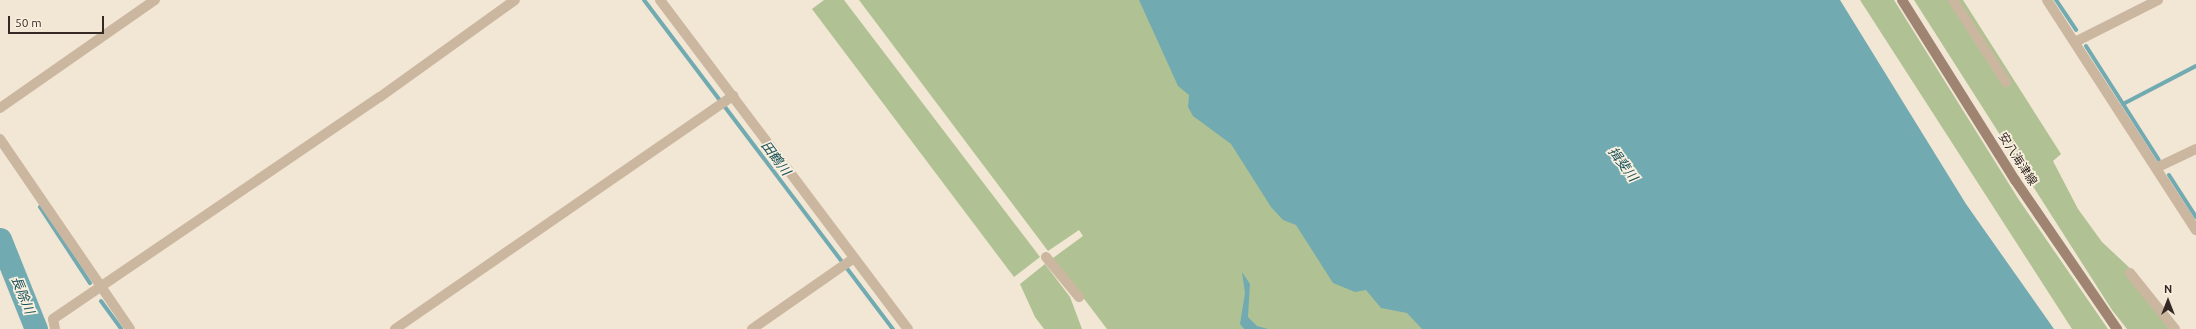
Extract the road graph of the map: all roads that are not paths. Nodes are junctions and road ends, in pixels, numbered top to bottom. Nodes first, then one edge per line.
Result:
1 (155, 0) edge
2 (515, 0) edge
3 (660, 0) edge
4 (1902, 0) edge
5 (1953, 0) edge
6 (2047, 0) edge
7 (2158, 0) edge
8 (2075, 42) junction
9 (2006, 82) dead end
10 (731, 97) junction
11 (0, 108) edge
12 (0, 139) edge
13 (2196, 148) edge
14 (2156, 168) junction
15 (2196, 230) edge
16 (1046, 257) dead end
17 (852, 259) junction
18 (2130, 274) dead end
19 (99, 287) junction
20 (1079, 297) dead end
21 (56, 329) edge
22 (130, 329) edge
23 (395, 329) edge
24 (752, 329) edge
25 (908, 329) edge
26 (2117, 329) edge
27 (2176, 329) edge

1 - 11 street
2 - 19 street
3 - 10 street
4 - 26 main road, 安八海津線
5 - 9 street
6 - 8 street
7 - 8 street
8 - 14 street
10 - 17 street
10 - 23 street
12 - 19 street
13 - 14 street
14 - 15 street
16 - 20 street
17 - 24 street
17 - 25 street
18 - 27 street
19 - 21 street
19 - 22 street

